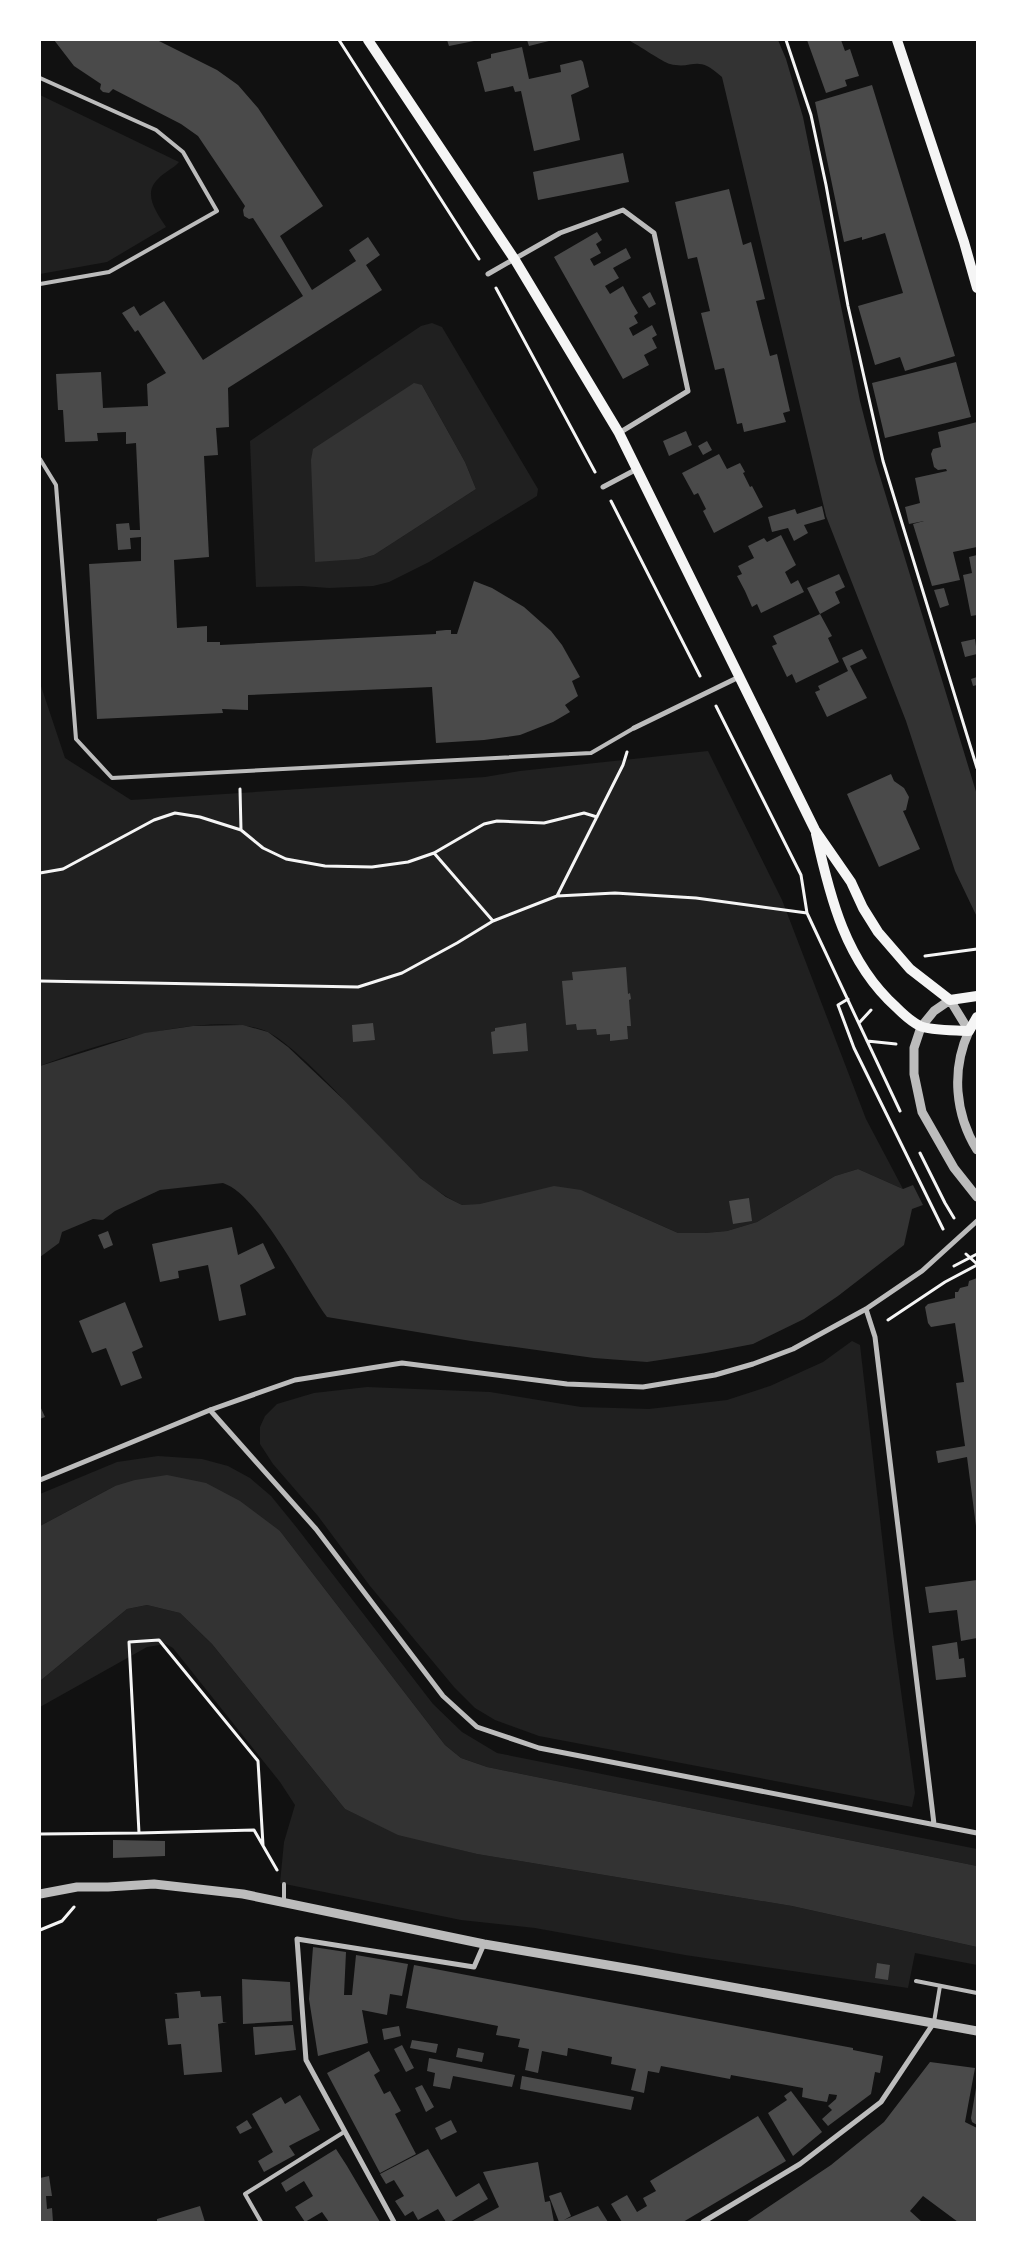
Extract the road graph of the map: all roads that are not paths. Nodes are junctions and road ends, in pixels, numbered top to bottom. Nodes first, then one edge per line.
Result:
1 (368, 40) edge
2 (897, 40) edge
3 (40, 78) edge
4 (515, 260) junction
5 (488, 274) road end
6 (40, 284) edge
7 (977, 288) edge
8 (619, 433) junction
9 (40, 459) edge
10 (637, 469) junction
11 (604, 486) road end
12 (739, 677) junction
13 (634, 728) joint
14 (815, 830) junction
15 (977, 996) edge
16 (950, 1000) junction
17 (977, 1017) edge
18 (922, 1027) junction
19 (969, 1031) junction
20 (977, 1150) edge
21 (977, 1197) edge
22 (977, 1222) edge
23 (866, 1309) junction
24 (210, 1410) junction
25 (40, 1480) edge
26 (934, 1824) junction
27 (977, 1833) edge
28 (284, 1884) road end
29 (40, 1894) edge
30 (284, 1903) junction
31 (484, 1944) junction
32 (916, 1981) dead end
33 (940, 1986) junction
34 (977, 1993) edge
35 (933, 2024) junction
36 (977, 2031) edge
37 (344, 2132) junction
38 (261, 2222) edge
39 (394, 2222) edge
40 (703, 2222) edge

1 - 4 main road
2 - 7 main road
3 - 6 lane
4 - 5 street
4 - 8 main road
4 - 8 street
8 - 10 main road
9 - 13 lane
10 - 11 street
10 - 12 main road
12 - 13 street
12 - 14 main road
14 - 16 main road
14 - 18 main road
15 - 16 main road
16 - 18 street
16 - 19 street
17 - 19 main road
18 - 19 main road
18 - 21 street
19 - 20 street
22 - 23 street
23 - 24 street
23 - 26 street
24 - 25 street
24 - 26 street
26 - 27 street
28 - 30 lane
29 - 30 street
30 - 31 street
31 - 35 street
31 - 37 street
32 - 33 lane
33 - 34 lane
33 - 35 lane
35 - 36 street
35 - 40 street
37 - 38 lane
37 - 39 street

